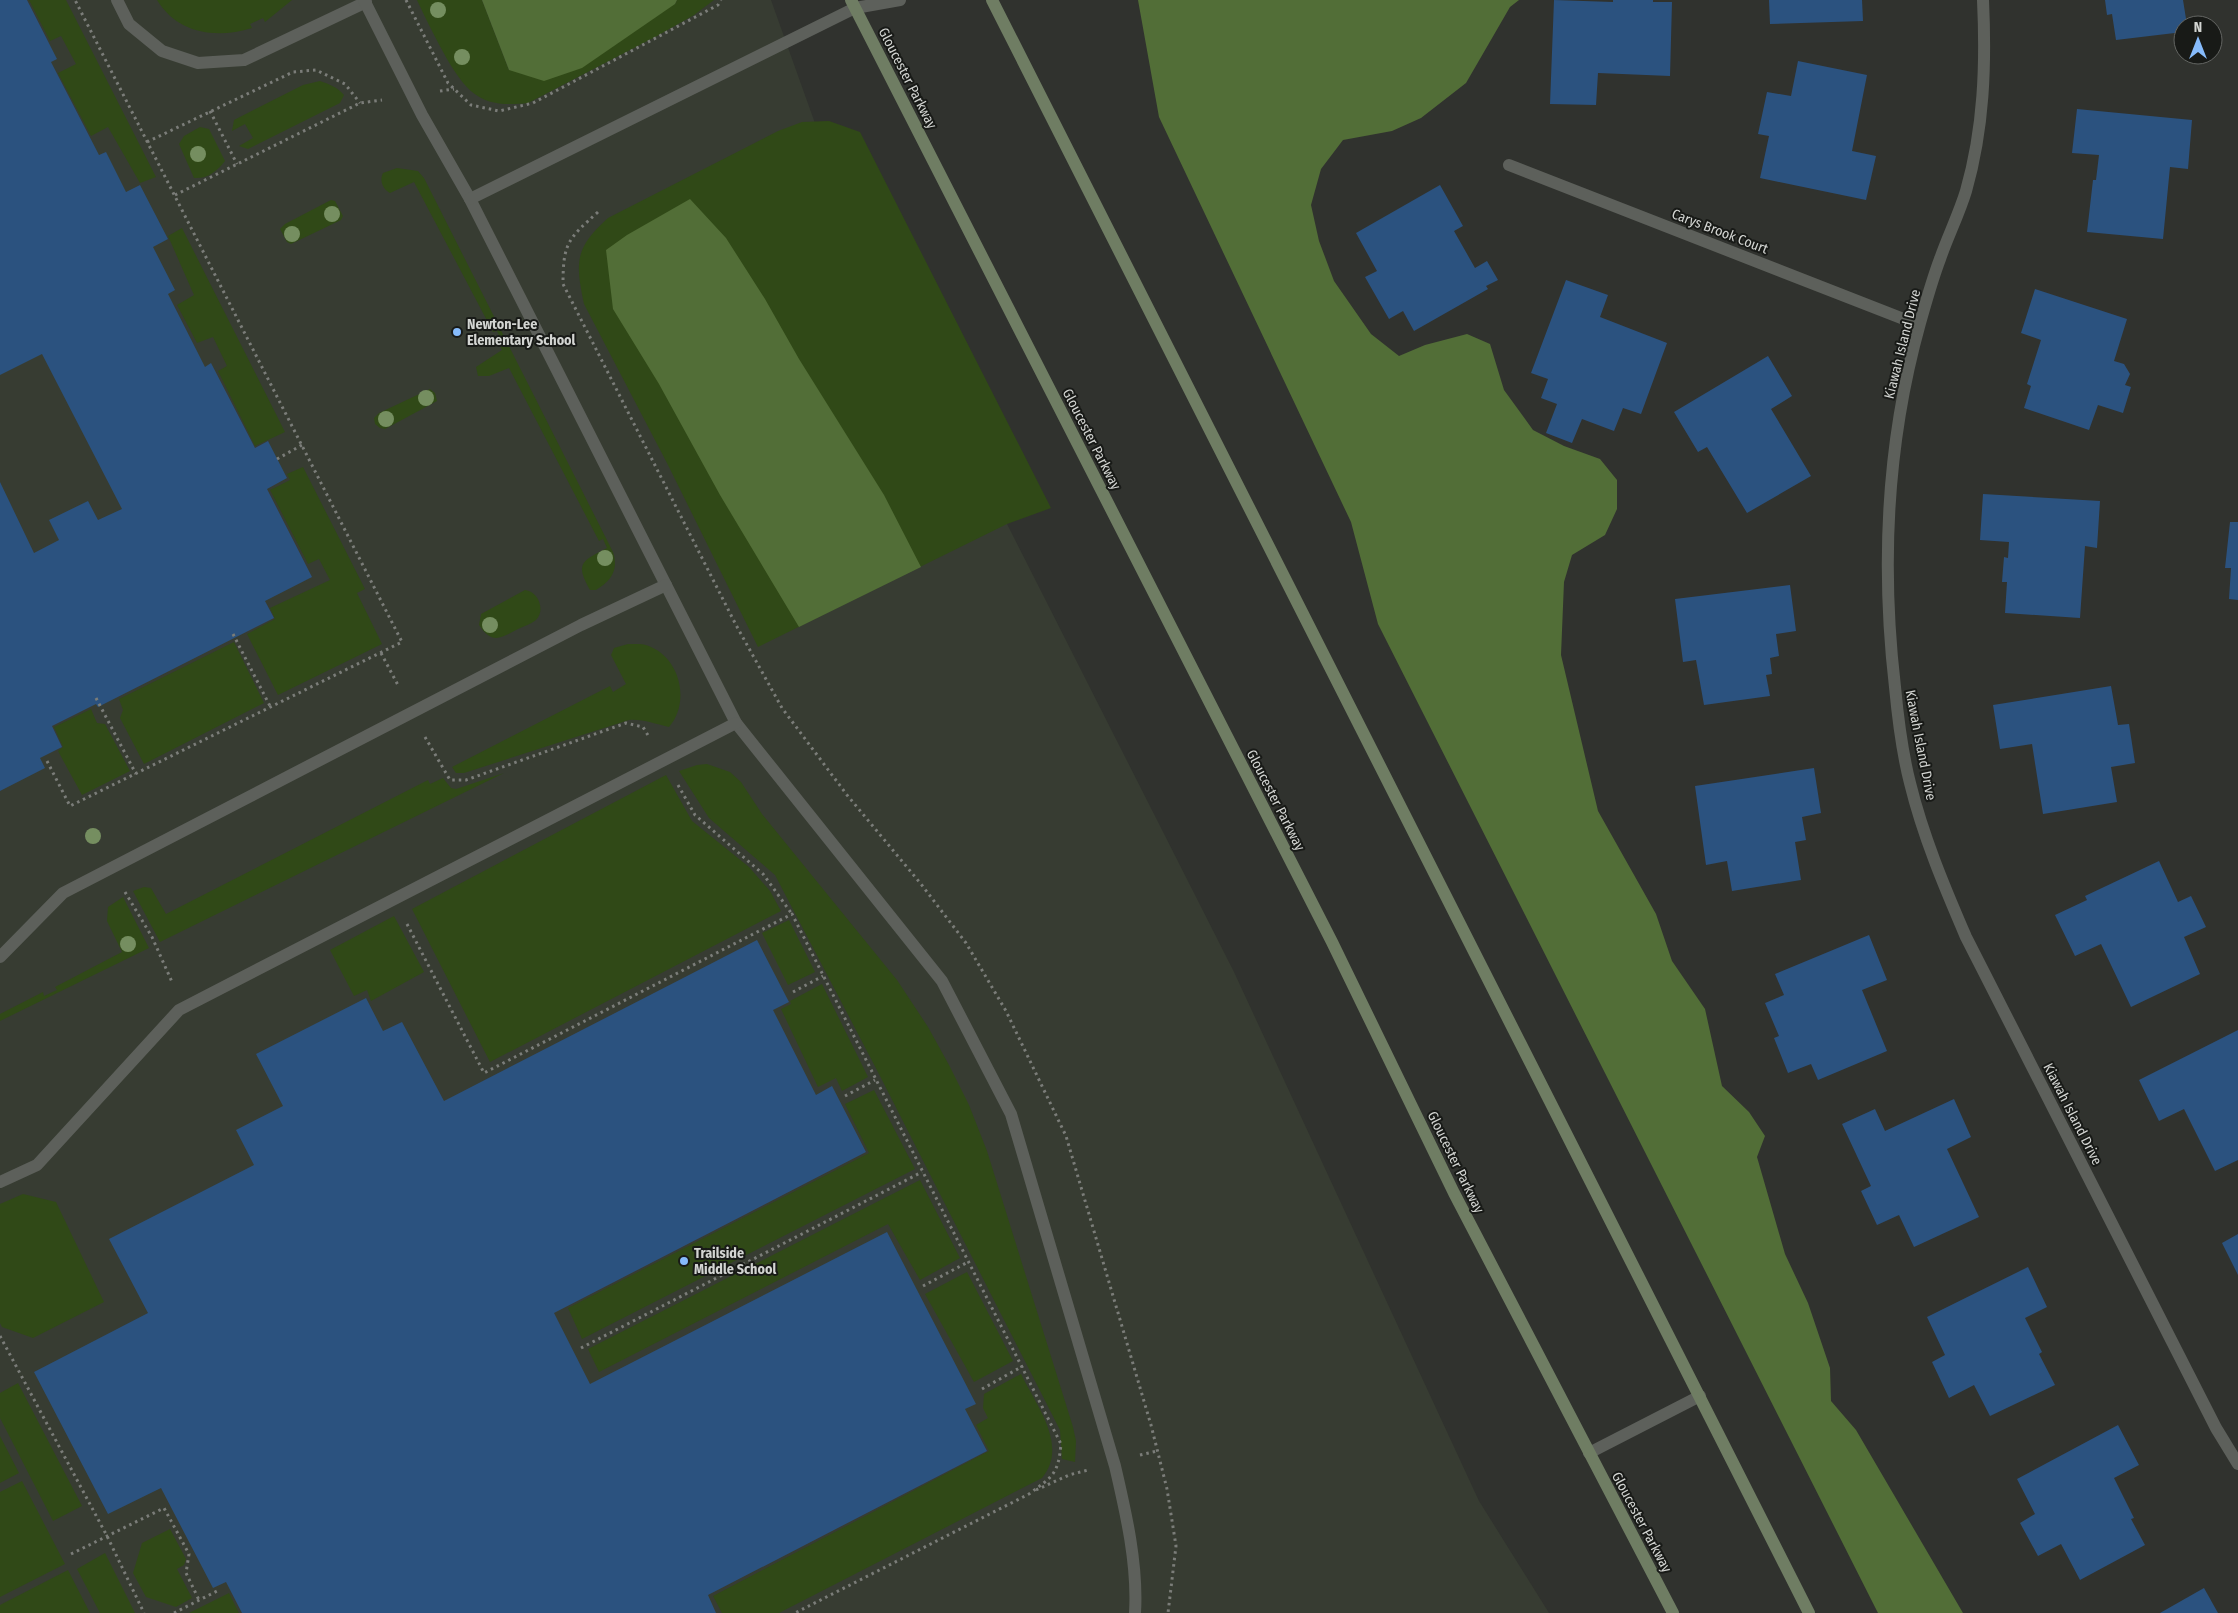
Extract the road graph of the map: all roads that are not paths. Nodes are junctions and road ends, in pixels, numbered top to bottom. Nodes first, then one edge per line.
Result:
1 (118, 0) edge
2 (900, 0) edge
3 (992, 0) edge
4 (1983, 0) edge
5 (365, 1) edge
6 (856, 3) edge
7 (1509, 165) dead end
8 (470, 199) junction
9 (1919, 325) junction
10 (666, 585) junction
11 (736, 723) junction
12 (0, 957) edge
13 (0, 1182) edge
14 (1700, 1396) junction
15 (1589, 1453) junction
16 (2238, 1464) edge
17 (1135, 1613) edge
18 (1673, 1613) edge
19 (1809, 1613) edge

1 - 5 street
2 - 6 street
3 - 14 main road
4 - 9 street, Kiawah Island Drive
5 - 8 street
6 - 8 street
6 - 15 main road, Gloucester Parkway
7 - 9 street, Carys Brook Court
8 - 10 street
9 - 16 street, Kiawah Island Drive
10 - 11 street
10 - 12 street
11 - 13 street
11 - 17 street
14 - 15 street
14 - 19 main road
15 - 18 main road, Gloucester Parkway

